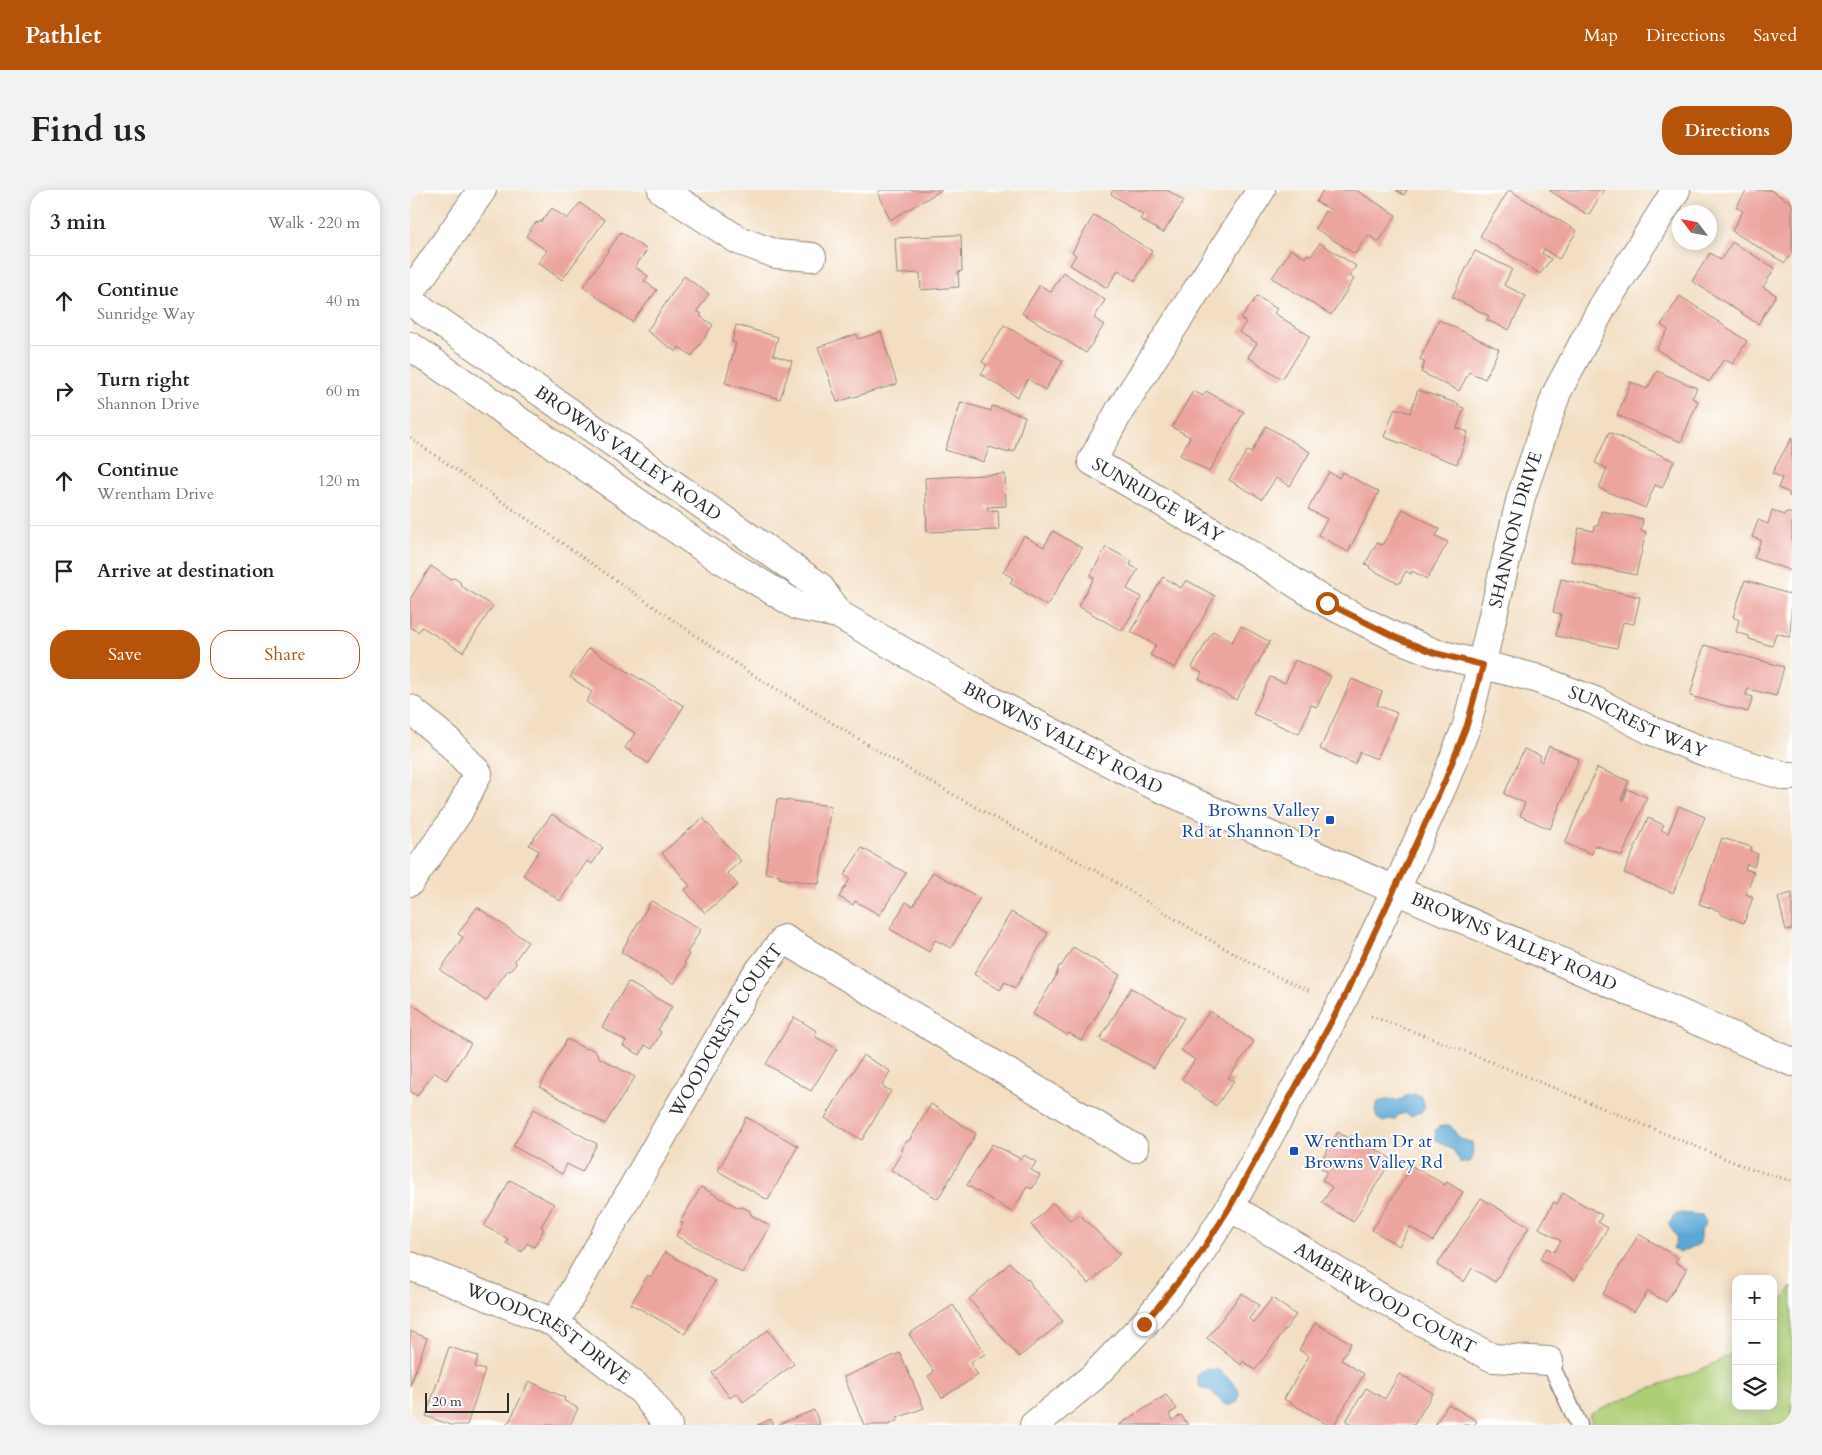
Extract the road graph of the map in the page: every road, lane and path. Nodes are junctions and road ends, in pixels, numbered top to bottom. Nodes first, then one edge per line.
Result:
1 (482, 190) edge
2 (662, 190) edge
3 (1261, 190) edge
4 (1676, 190) edge
5 (812, 257) dead end
6 (410, 293) edge
7 (410, 301) edge
8 (410, 346) edge
9 (410, 438) edge
10 (838, 614) junction
11 (1483, 665) junction
12 (410, 709) edge
13 (1792, 776) edge
14 (410, 882) edge
15 (1396, 889) junction
16 (1310, 991) dead end
17 (1371, 1016) dead end
18 (1792, 1062) edge
19 (1134, 1148) dead end
20 (1792, 1181) edge
21 (1230, 1207) junction
22 (410, 1266) edge
23 (556, 1322) junction
24 (1549, 1361) joint
25 (668, 1425) edge
26 (1034, 1425) edge
27 (1579, 1425) edge

1 - 6 street
2 - 5 street
3 - 11 street, SUNRIDGE WAY
4 - 11 street, SHANNON DRIVE
7 - 10 street, BROWNS VALLEY ROAD
8 - 10 street, BROWNS VALLEY ROAD
9 - 16 path
10 - 15 street, BROWNS VALLEY ROAD
11 - 13 street, SUNCREST WAY
11 - 15 street, SHANNON DRIVE
12 - 14 street
15 - 18 street, BROWNS VALLEY ROAD
15 - 21 street, SHANNON DRIVE
17 - 20 path
19 - 23 street, WOODCREST COURT
21 - 24 street, AMBERWOOD COURT
21 - 26 street, SHANNON DRIVE
22 - 23 street, WOODCREST DRIVE
23 - 25 street, WOODCREST DRIVE
24 - 27 lane

